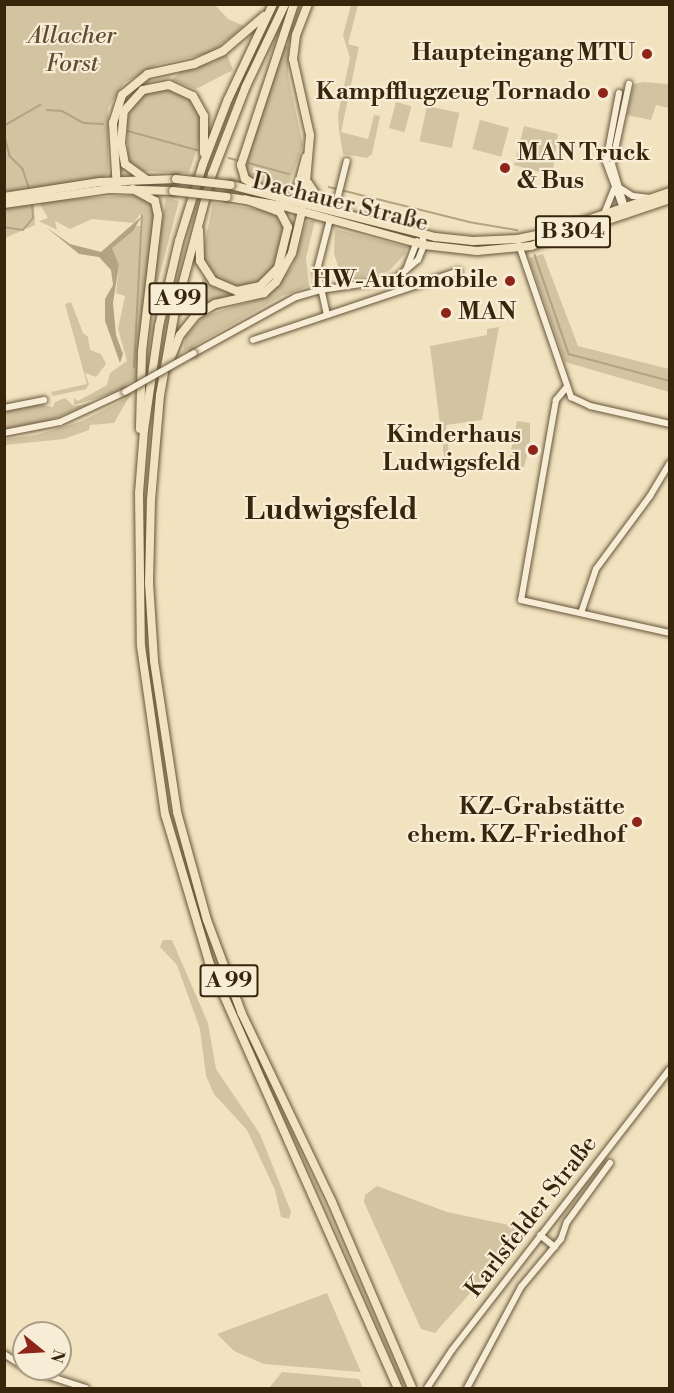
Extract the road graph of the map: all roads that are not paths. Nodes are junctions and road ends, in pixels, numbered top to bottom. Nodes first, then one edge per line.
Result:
1 (285, 4) edge
2 (294, 4) edge
3 (308, 4) edge
4 (271, 8) edge
5 (310, 144) junction
6 (347, 161) dead end
7 (203, 164) junction
8 (147, 180) junction
9 (308, 180) junction
10 (116, 185) junction
11 (617, 188) junction
12 (134, 189) junction
13 (266, 192) junction
14 (669, 192) edge
15 (27, 196) junction
16 (338, 196) tunnel mouth
17 (4, 197) edge
18 (294, 198) junction
19 (652, 198) junction
20 (245, 199) junction
21 (669, 199) edge
22 (305, 201) junction
23 (4, 204) edge
24 (324, 206) junction
25 (300, 210) junction
26 (624, 210) junction
27 (604, 214) junction
28 (199, 216) junction
29 (329, 223) tunnel mouth
30 (422, 234) junction
31 (518, 239) junction
32 (420, 244) junction
33 (520, 248) junction
34 (459, 271) dead end
35 (320, 290) junction
36 (327, 315) junction
37 (253, 340) dead end
38 (162, 382) junction
39 (566, 388) junction
40 (44, 400) dead end
41 (4, 408) edge
42 (669, 424) edge
43 (4, 433) edge
44 (141, 462) junction
45 (669, 463) edge
46 (581, 614) junction
47 (669, 633) edge
48 (669, 1069) edge
49 (610, 1163) dead end
50 (540, 1235) junction
51 (555, 1247) junction
52 (63, 1381) edge
53 (86, 1389) edge
54 (398, 1389) edge
55 (412, 1389) edge
56 (428, 1389) edge
57 (467, 1389) edge

1 - 28 highway, A 99
2 - 13 highway
3 - 5 main road
4 - 7 highway, A 99
4 - 10 highway
5 - 9 main road
5 - 18 main road
6 - 16 street
7 - 8 highway
7 - 44 highway, A 99
8 - 10 main road, Dachauer Straße / B 304
8 - 13 main road, Dachauer Straße / B 304, bridge
9 - 22 main road
9 - 24 main road
10 - 12 main road, Dachauer Straße / B 304
10 - 15 main road, Dachauer Straße / B 304
11 - 11 street
11 - 19 street
11 - 26 street
11 - 27 street
12 - 20 main road, Dachauer Straße / B 304, bridge
12 - 44 highway
13 - 18 main road, Dachauer Straße / B 304
14 - 19 main road, Dachauer Straße / B 304
15 - 17 main road, Dachauer Straße / B 304
15 - 23 main road, Dachauer Straße / B 304
18 - 22 main road, Dachauer Straße / B 304
18 - 25 main road
19 - 26 main road, Dachauer Straße / B 304
20 - 25 main road, Dachauer Straße / B 304
20 - 28 highway
21 - 26 main road, Dachauer Straße / B 304
22 - 24 main road, Dachauer Straße / B 304
22 - 25 main road
24 - 30 main road, Dachauer Straße / B 304
25 - 32 main road, Dachauer Straße / B 304
25 - 38 highway
26 - 27 main road, Dachauer Straße / B 304
26 - 33 main road, Dachauer Straße / B 304
27 - 31 main road, Dachauer Straße / B 304
28 - 38 highway, A 99
29 - 35 street
30 - 31 main road, Dachauer Straße / B 304
30 - 32 street
31 - 33 street
32 - 33 main road, Dachauer Straße / B 304
32 - 35 street
33 - 39 street
34 - 36 street
35 - 36 street
35 - 43 street, bridge
36 - 37 street
38 - 55 highway, A 99
39 - 42 street
39 - 46 street
40 - 41 street
44 - 54 highway, A 99
45 - 46 street
46 - 47 street
48 - 50 street, Karlsfelder Straße
49 - 51 street, Karlsfelder Straße
50 - 51 street
50 - 56 street, Karlsfelder Straße
51 - 57 street, Karlsfelder Straße
52 - 53 street

